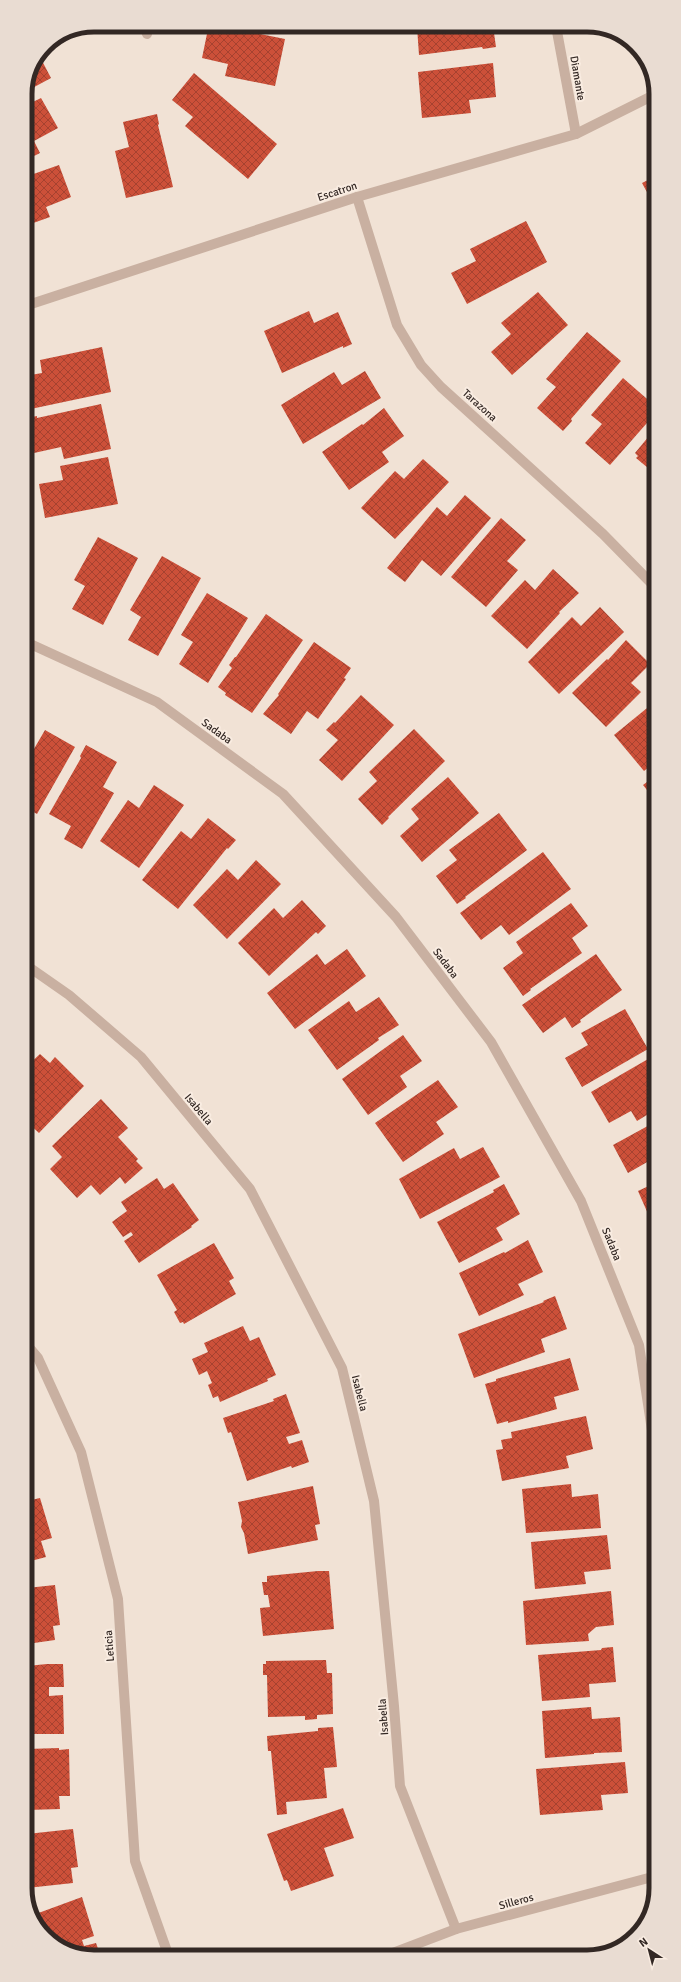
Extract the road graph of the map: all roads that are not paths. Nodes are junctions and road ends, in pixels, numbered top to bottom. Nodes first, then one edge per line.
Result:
1 (557, 32) edge
2 (649, 98) edge
3 (576, 134) junction
4 (357, 198) junction
5 (32, 304) edge
6 (649, 581) edge
7 (32, 645) edge
8 (32, 969) edge
9 (32, 1351) edge
10 (649, 1411) edge
11 (649, 1878) edge
12 (456, 1929) junction
13 (167, 1950) edge
14 (401, 1950) edge

1 - 3 street, Diamante
2 - 3 street, Escatron
3 - 4 street, Escatron
4 - 5 street, Escatron
4 - 6 street, Tarazona
7 - 10 street, Sadaba
8 - 12 street, Isabella
9 - 13 street, Leticia
11 - 12 street, Silleros
12 - 14 street, Silleros

